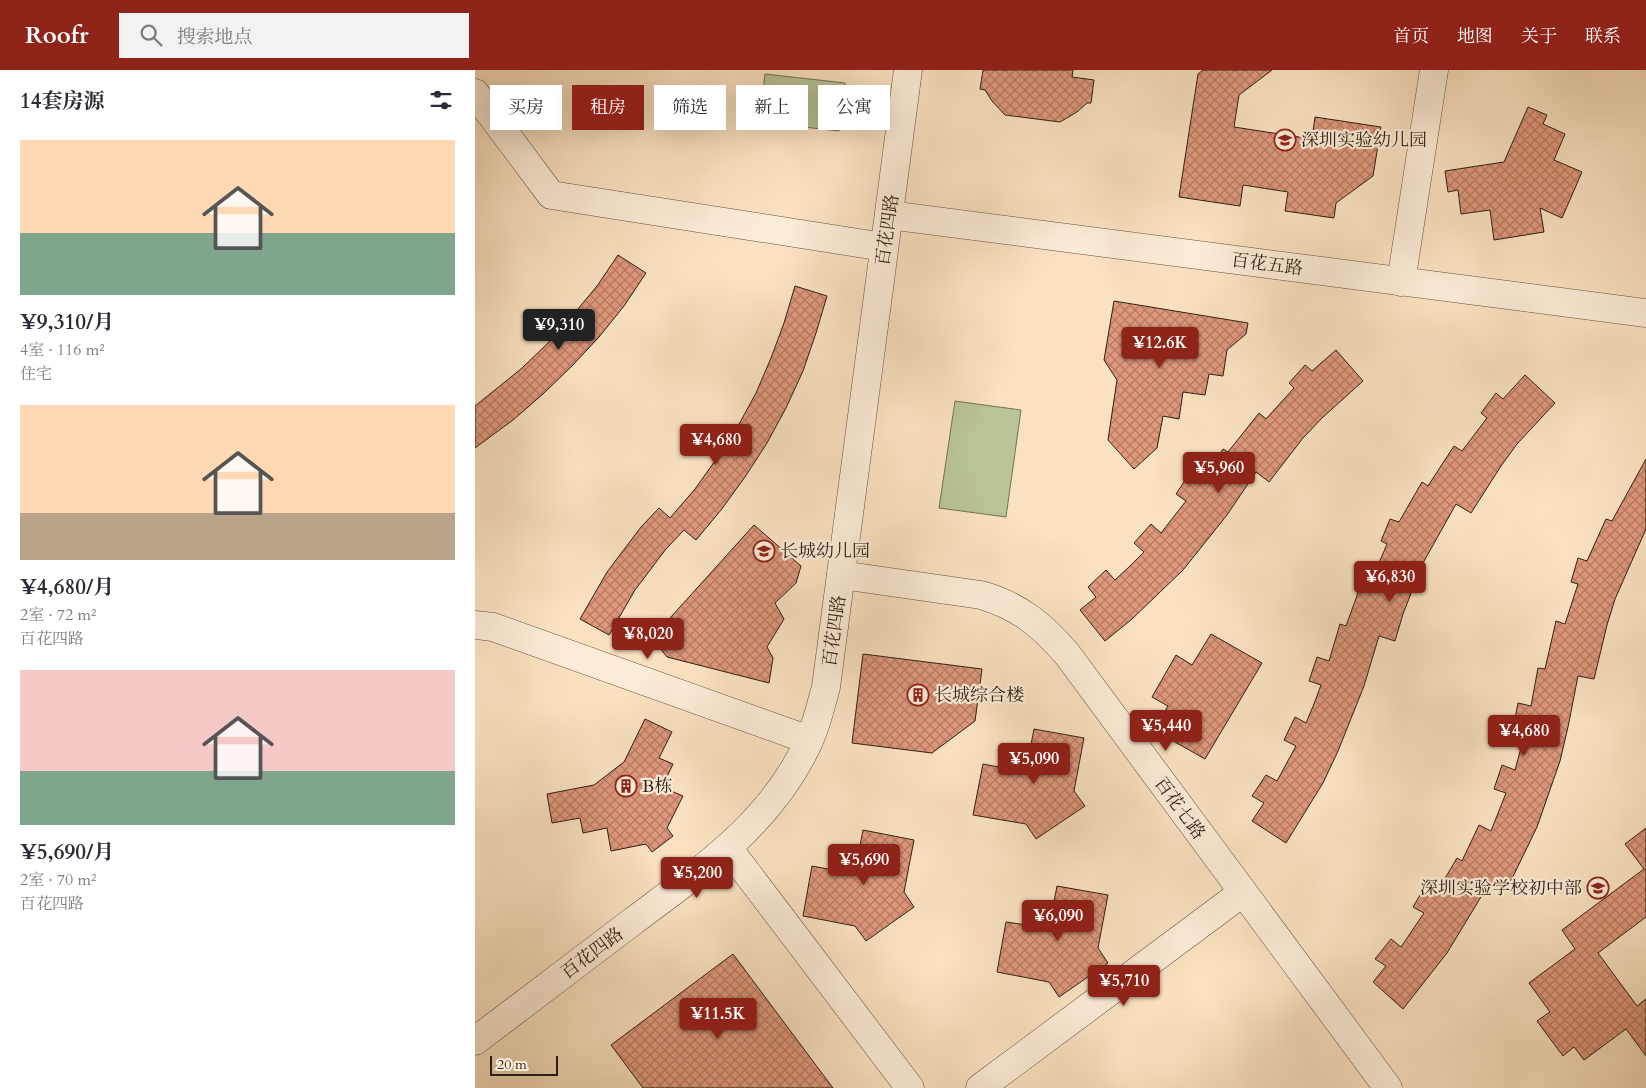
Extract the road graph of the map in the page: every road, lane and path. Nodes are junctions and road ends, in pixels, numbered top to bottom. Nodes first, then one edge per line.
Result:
1 (907, 70) edge
2 (1434, 70) edge
3 (475, 94) edge
4 (889, 215) junction
5 (884, 247) junction
6 (1401, 282) junction
7 (1646, 313) edge
8 (841, 575) junction
9 (475, 625) edge
10 (809, 740) junction
11 (728, 848) junction
12 (1242, 893) junction
13 (475, 1041) edge
14 (909, 1088) edge
15 (980, 1088) edge
16 (1388, 1088) edge

1 - 4 street, 百花四路
2 - 6 street
3 - 5 street
4 - 5 street, 百花四路
4 - 6 street, 百花五路
5 - 8 street, 百花四路
6 - 7 street, 百花五路
8 - 10 street, 百花四路
8 - 12 street, 百花七路
9 - 10 street
10 - 11 street, 百花四路
11 - 13 street, 百花四路
11 - 14 street
12 - 15 street
12 - 16 street, 百花七路

